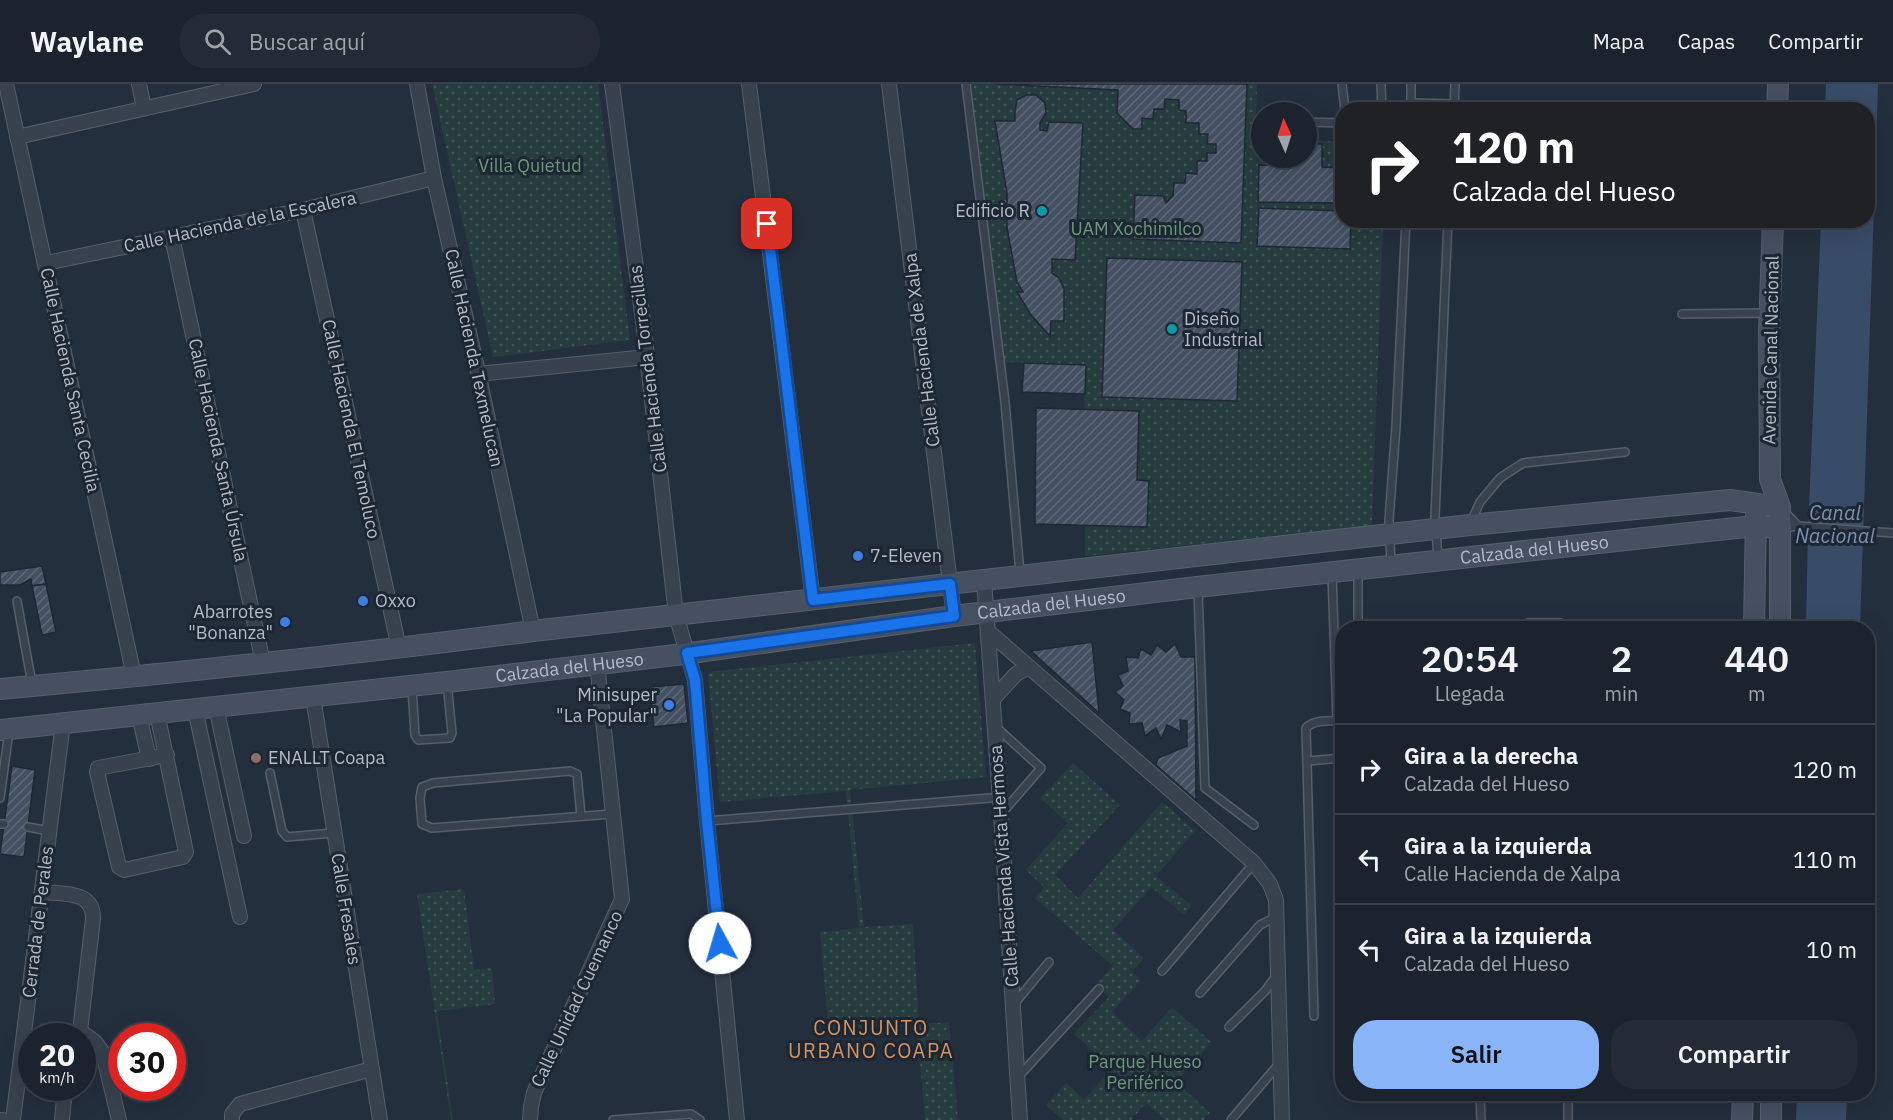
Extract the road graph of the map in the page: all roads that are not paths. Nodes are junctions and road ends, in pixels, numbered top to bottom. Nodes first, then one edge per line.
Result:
1 (6, 84) edge
2 (139, 84) edge
3 (254, 84) edge
4 (417, 84) edge
5 (612, 84) edge
6 (749, 84) edge
7 (890, 84) edge
8 (966, 84) edge
9 (1342, 84) edge
10 (1381, 84) edge
11 (1411, 84) edge
12 (1455, 84) edge
13 (1778, 84) edge
14 (1344, 102) edge
15 (1382, 102) edge
16 (1411, 102) edge
17 (1454, 102) edge
18 (1777, 102) edge
19 (144, 108) junction
20 (1317, 122) edge
21 (1335, 123) edge
22 (17, 137) junction
23 (434, 178) junction
24 (303, 210) junction
25 (1406, 228) edge
26 (1448, 228) edge
27 (1773, 228) edge
28 (172, 237) junction
29 (45, 263) junction
30 (1770, 313) junction
31 (1683, 314) dead end
32 (647, 357) junction
33 (478, 374) junction
34 (1625, 452) dead end
35 (1770, 479) junction
36 (1756, 503) junction
37 (1780, 507) junction
38 (1470, 525) junction
39 (1755, 526) junction
40 (1795, 527) junction
41 (1435, 528) junction
42 (1717, 530) junction
43 (1389, 533) junction
44 (1893, 533) edge
45 (1438, 561) junction
46 (1391, 566) junction
47 (1358, 569) junction
48 (1332, 572) junction
49 (1755, 574) junction
50 (1020, 576) junction
51 (984, 580) junction
52 (950, 584) junction
53 (1197, 587) junction
54 (813, 600) junction
55 (17, 601) dead end
56 (676, 615) junction
57 (954, 616) junction
58 (1358, 621) edge
59 (1754, 621) edge
60 (1781, 621) edge
61 (988, 622) junction
62 (533, 631) junction
63 (1335, 632) edge
64 (399, 648) junction
65 (687, 653) junction
66 (263, 663) junction
67 (597, 663) junction
68 (1029, 667) junction
69 (134, 676) junction
70 (447, 682) junction
71 (411, 685) junction
72 (32, 686) junction
73 (0, 689) edge
74 (313, 697) junction
75 (993, 699) junction
76 (216, 707) junction
77 (195, 709) junction
78 (148, 714) junction
79 (1335, 721) edge
80 (63, 723) junction
81 (995, 726) junction
82 (5, 729) edge
83 (167, 756) junction
84 (149, 759) junction
85 (1335, 759) edge
86 (1308, 761) junction
87 (270, 772) dead end
88 (0, 798) edge
89 (990, 798) dead end
90 (612, 814) junction
91 (1001, 814) junction
92 (581, 816) junction
93 (707, 821) junction
94 (1254, 825) dead end
95 (28, 827) dead end
96 (49, 831) junction
97 (333, 833) junction
98 (244, 836) dead end
99 (1254, 863) junction
100 (42, 892) junction
101 (240, 917) dead end
102 (1276, 917) junction
103 (1049, 962) dead end
104 (1162, 971) dead end
105 (1277, 975) junction
106 (1100, 989) dead end
107 (1200, 993) dead end
108 (1012, 1006) junction
109 (1314, 1016) dead end
110 (80, 1023) edge
111 (1229, 1027) dead end
112 (96, 1043) edge
113 (1280, 1063) junction
114 (372, 1069) junction
115 (1017, 1078) junction
116 (64, 1101) edge
117 (1480, 1101) edge
118 (1568, 1101) edge
119 (1743, 1101) edge
120 (1771, 1101) edge
121 (14, 1120) edge
122 (62, 1120) edge
123 (119, 1120) edge
124 (232, 1120) edge
125 (380, 1120) edge
126 (530, 1120) edge
127 (613, 1120) edge
128 (700, 1120) edge
129 (737, 1120) edge
130 (1020, 1120) edge
131 (1230, 1120) edge
132 (1282, 1120) edge
133 (1481, 1120) edge
134 (1568, 1120) edge
135 (1742, 1120) edge
136 (1771, 1120) edge

1 - 22 street, Calle Hacienda Santa Cecilia
2 - 19 street
3 - 19 street
4 - 23 street, Calle Hacienda Texmelucan
5 - 32 street, Calle Hacienda Torrecillas
6 - 54 street
7 - 52 street, Calle Hacienda de Xalpa
8 - 50 lane
9 - 14 lane
10 - 15 lane
11 - 16 lane
12 - 17 lane
13 - 18 main road
19 - 22 street
20 - 21 lane
22 - 29 street, Calle Hacienda Santa Cecilia
23 - 24 street, Calle Hacienda de la Escalera
23 - 33 street, Calle Hacienda Texmelucan
24 - 28 street, Calle Hacienda de la Escalera
24 - 64 street, Calle Hacienda El Temoluco
25 - 43 lane
26 - 41 lane
27 - 30 main road, Avenida Canal Nacional
28 - 29 street, Calle Hacienda de la Escalera
28 - 66 street, Calle Hacienda Santa Úrsula
29 - 69 street, Calle Hacienda Santa Cecilia
30 - 31 lane
30 - 35 main road, Avenida Canal Nacional
32 - 33 street
32 - 56 street, Calle Hacienda Torrecillas
33 - 62 street, Calle Hacienda Texmelucan
34 - 38 lane
35 - 36 main road
35 - 37 main road, Avenida Canal Nacional
36 - 37 main road, Calzada del Hueso
36 - 38 main road, Calzada del Hueso
36 - 39 main road
37 - 40 main road, Avenida Canal Nacional
38 - 41 main road, Calzada del Hueso
39 - 40 main road, Calzada del Hueso
39 - 42 main road, Calzada del Hueso
39 - 49 main road
40 - 44 lane
40 - 60 main road, Avenida Canal Nacional
41 - 43 main road, Calzada del Hueso
41 - 45 lane
42 - 45 main road, Calzada del Hueso
42 - 49 main road
43 - 46 lane
43 - 50 main road, Calzada del Hueso
45 - 46 main road, Calzada del Hueso
46 - 47 main road, Calzada del Hueso
47 - 48 main road, Calzada del Hueso
47 - 58 lane
48 - 53 main road, Calzada del Hueso
48 - 63 lane
49 - 59 main road
50 - 51 main road, Calzada del Hueso
51 - 52 main road, Calzada del Hueso
51 - 61 street, Calle Hacienda Vista Hermosa
52 - 54 main road, Calzada del Hueso
52 - 57 street, Calle Hacienda de Xalpa
53 - 61 main road, Calzada del Hueso
53 - 94 lane
54 - 56 main road, Calzada del Hueso
55 - 72 lane
56 - 62 main road, Calzada del Hueso
56 - 65 street, Calle Hacienda Torrecillas
57 - 61 main road, Calzada del Hueso
57 - 65 main road, Calzada del Hueso
61 - 68 street
61 - 75 street, Calle Hacienda Vista Hermosa
62 - 64 main road, Calzada del Hueso
64 - 66 main road, Calzada del Hueso
65 - 67 main road, Calzada del Hueso
65 - 93 street, Calle Hacienda Torrecillas
66 - 69 main road, Calzada del Hueso
67 - 70 main road, Calzada del Hueso
67 - 90 street, Calle Unidad Cuemanco
68 - 75 street
68 - 99 street
69 - 72 main road, Calzada del Hueso
70 - 71 main road, Calzada del Hueso
70 - 71 lane
71 - 74 main road, Calzada del Hueso
72 - 73 main road, Calzada del Hueso
74 - 76 main road, Calzada del Hueso
74 - 97 street, Calle Fresales
75 - 81 street, Calle Hacienda Vista Hermosa
76 - 77 main road, Calzada del Hueso
76 - 98 street
77 - 78 main road, Calzada del Hueso
77 - 101 street
78 - 80 main road, Calzada del Hueso
78 - 83 street
78 - 84 street
79 - 86 lane
80 - 82 main road, Calzada del Hueso
80 - 96 street, Cerrada de Perales
81 - 91 street, Calle Hacienda Vista Hermosa
81 - 91 lane
82 - 88 lane
83 - 84 street
83 - 84 street
85 - 86 lane
86 - 109 lane
87 - 97 lane
89 - 93 lane
90 - 92 lane
90 - 126 street, Calle Unidad Cuemanco
91 - 108 street, Calle Hacienda Vista Hermosa
92 - 92 lane
93 - 129 street, Calle Hacienda Torrecillas
95 - 96 lane
96 - 100 street, Cerrada de Perales
97 - 114 street, Calle Fresales
99 - 102 street
99 - 104 lane
100 - 110 street
100 - 121 street, Cerrada de Perales
102 - 105 street
102 - 107 lane
103 - 108 lane
105 - 111 lane
105 - 113 street
106 - 115 lane
108 - 115 street, Calle Hacienda Vista Hermosa
112 - 123 street
113 - 131 lane
113 - 132 street
114 - 124 street
114 - 125 street, Calle Fresales
115 - 130 street, Calle Hacienda Vista Hermosa
116 - 122 street
117 - 133 lane
118 - 134 lane
119 - 135 main road
120 - 136 main road
127 - 128 lane

